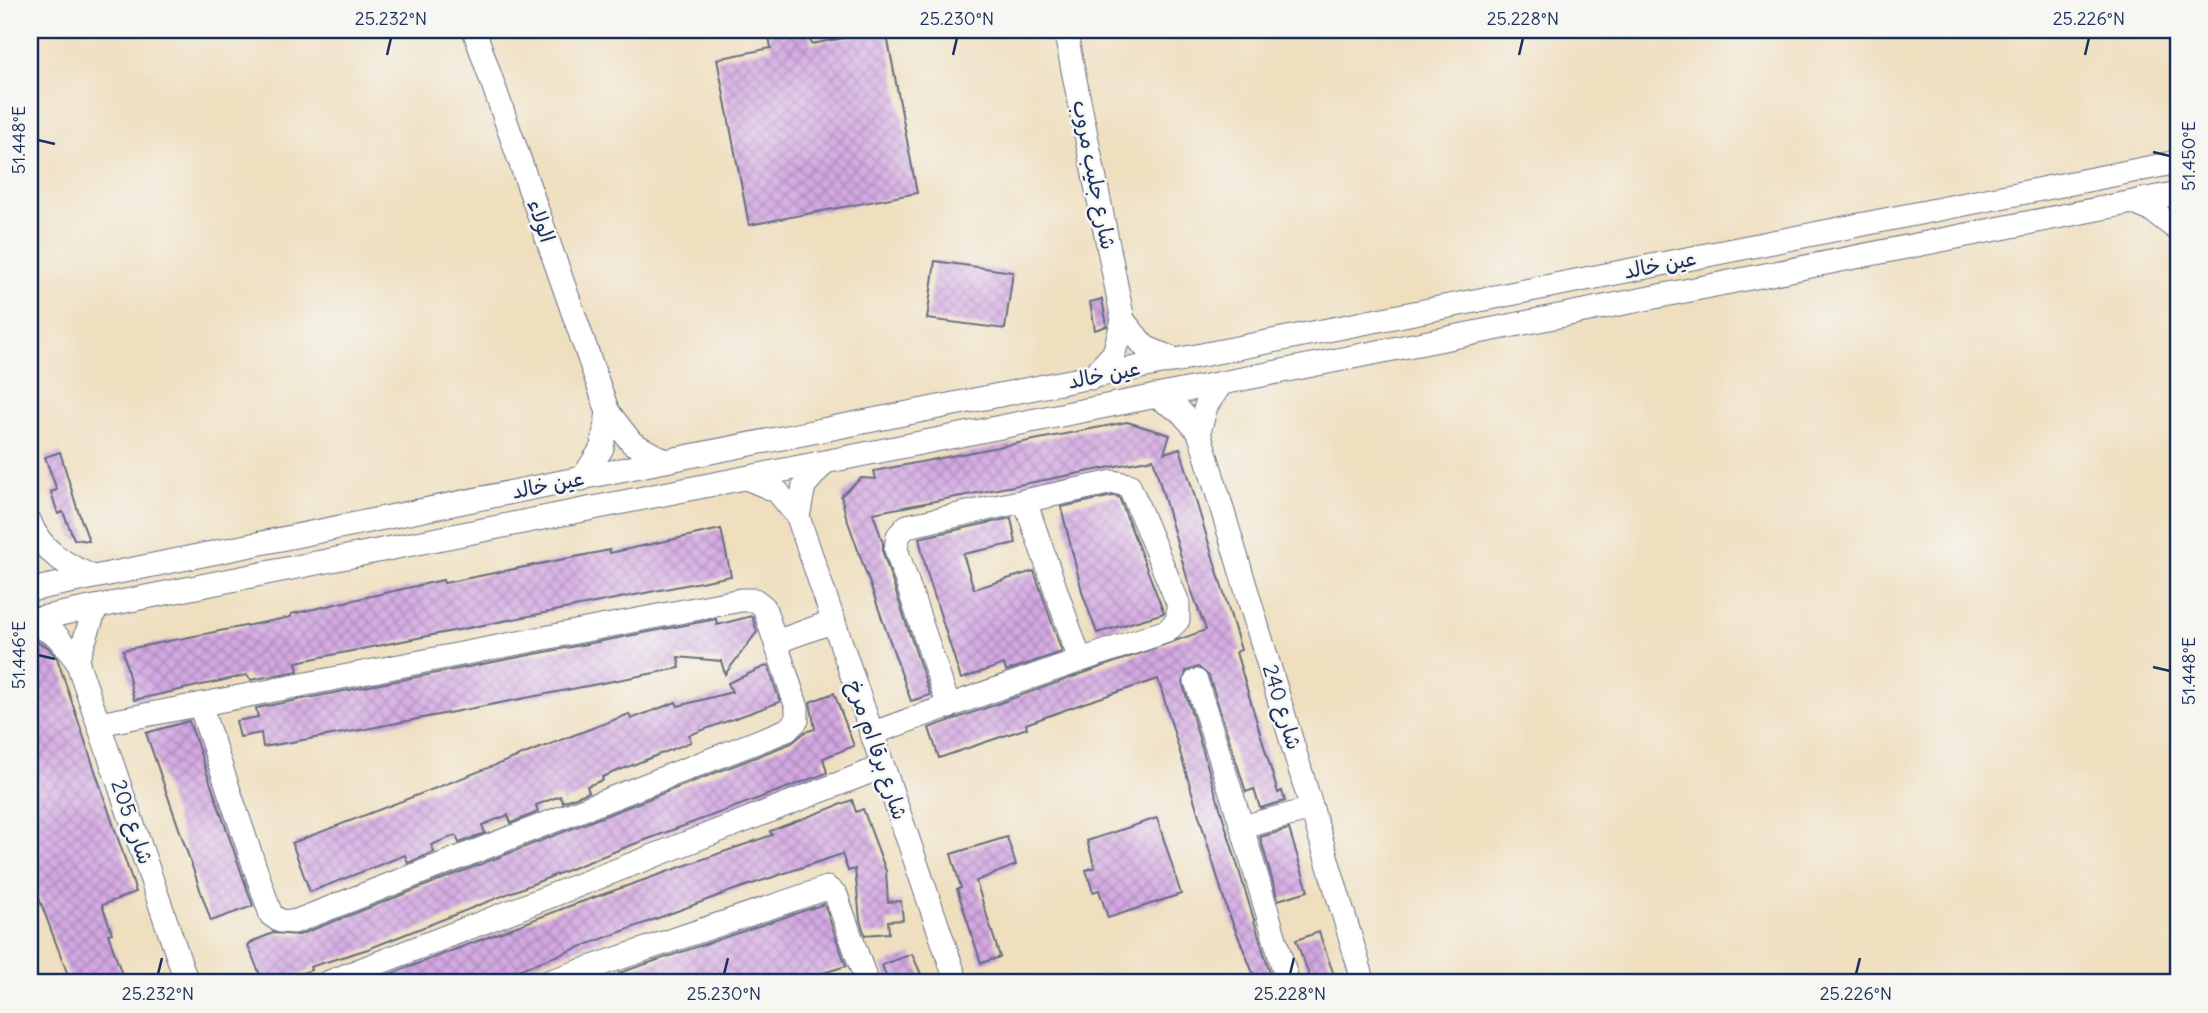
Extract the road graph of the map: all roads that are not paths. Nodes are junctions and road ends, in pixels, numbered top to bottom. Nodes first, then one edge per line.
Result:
1 (474, 30) edge
2 (1065, 30) edge
3 (2178, 162) edge
4 (2178, 193) edge
5 (2134, 203) junction
6 (2178, 230) edge
7 (1123, 320) junction
8 (1178, 361) junction
9 (1091, 378) junction
10 (1221, 384) junction
11 (1155, 396) junction
12 (608, 412) junction
13 (1199, 432) junction
14 (665, 461) junction
15 (825, 462) junction
16 (746, 478) junction
17 (582, 479) junction
18 (1026, 500) junction
19 (798, 517) junction
20 (32, 539) edge
21 (91, 576) junction
22 (30, 590) edge
23 (96, 607) junction
24 (30, 621) edge
25 (834, 621) junction
26 (776, 642) junction
27 (1080, 660) junction
28 (77, 661) junction
29 (1196, 681) dead end
30 (200, 705) junction
31 (950, 707) junction
32 (99, 724) junction
33 (871, 734) junction
34 (882, 767) junction
35 (1312, 809) junction
36 (1242, 827) junction
37 (599, 975) edge
38 (187, 983) edge
39 (327, 983) edge
40 (545, 983) edge
41 (867, 983) edge
42 (957, 983) edge
43 (1288, 983) edge
44 (1364, 983) edge

1 - 12 street, الولاء
2 - 7 street, شارع جليب مروب
3 - 8 street, عين خالد
4 - 5 street, عين خالد
5 - 6 street
5 - 10 street, عين خالد
7 - 8 street, شارع جليب مروب
7 - 9 street, شارع جليب مروب
8 - 9 street, عين خالد
9 - 14 street, عين خالد
10 - 11 street, عين خالد
10 - 13 street
11 - 13 street, شارع 240
11 - 15 street, عين خالد
12 - 14 street, الولاء
12 - 17 street, الولاء
13 - 35 street, شارع 240
14 - 17 street, عين خالد
15 - 16 street, عين خالد
15 - 19 street
16 - 19 street, شارع برقا ام مرخ
16 - 23 street, عين خالد
17 - 21 street, عين خالد
18 - 27 street
18 - 27 street
18 - 31 street
19 - 25 street, شارع برقا ام مرخ
20 - 21 street
21 - 22 street, عين خالد
23 - 24 street, عين خالد
23 - 28 street
24 - 28 street, شارع 205
25 - 26 street
25 - 33 street, شارع برقا ام مرخ
26 - 30 street
26 - 30 street
27 - 31 street
28 - 32 street, شارع 205
29 - 36 street
30 - 32 street
31 - 33 street
32 - 38 street, شارع 205
33 - 34 street, شارع برقا ام مرخ
34 - 39 street
34 - 42 street, شارع برقا ام مرخ
35 - 36 street
35 - 44 street, شارع 240
36 - 43 street
37 - 40 street
37 - 41 street

